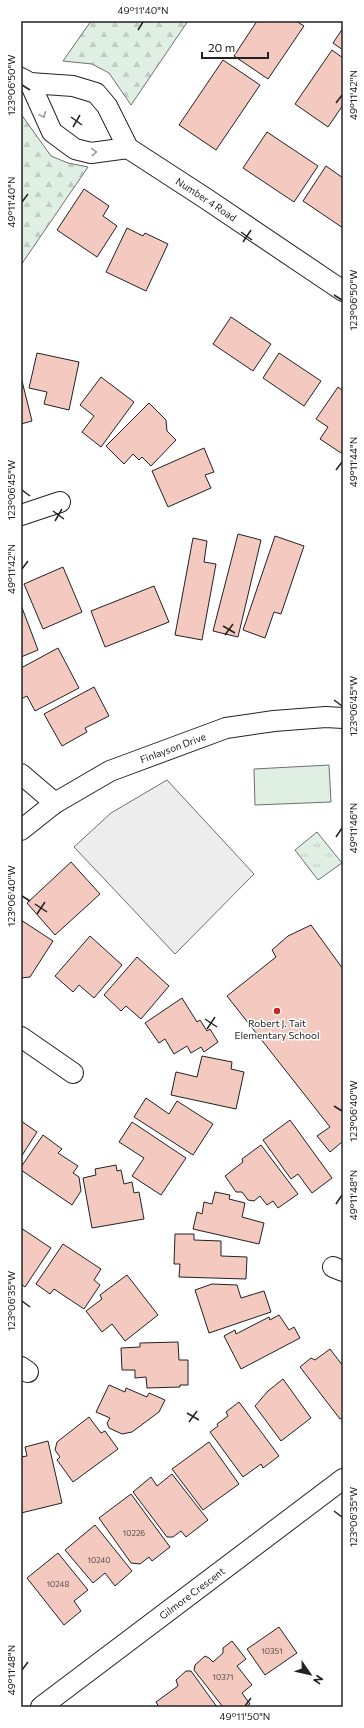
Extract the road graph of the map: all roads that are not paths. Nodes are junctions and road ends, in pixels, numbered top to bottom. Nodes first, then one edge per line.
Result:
1 (25, 81) edge
2 (128, 148) junction
3 (343, 291) edge
4 (60, 502) dead end
5 (21, 515) edge
6 (343, 718) edge
7 (21, 774) edge
8 (55, 803) junction
9 (21, 830) edge
10 (21, 1037) edge
11 (73, 1073) dead end
12 (343, 1479) edge
13 (41, 1707) edge

1 - 2 street
1 -> 2 street
2 - 3 street, Number 4 Road
4 - 5 street
6 - 8 street, Finlayson Drive
7 - 8 street
8 - 9 street, Finlayson Drive
10 - 11 street
12 - 13 street, Gilmore Crescent

